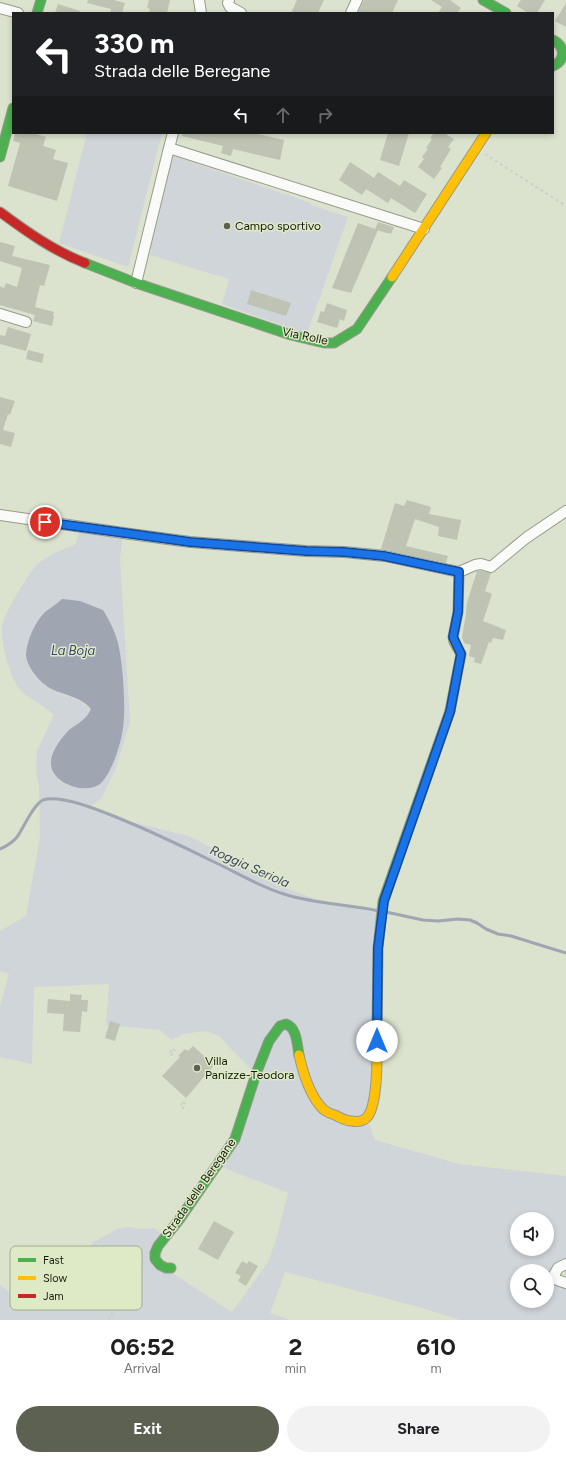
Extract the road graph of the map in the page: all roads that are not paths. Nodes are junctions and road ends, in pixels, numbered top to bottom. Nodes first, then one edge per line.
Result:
1 (41, 0) edge
2 (199, 0) edge
3 (229, 0) edge
4 (357, 0) edge
5 (483, 0) edge
6 (0, 8) edge
7 (14, 12) edge
8 (37, 12) edge
9 (201, 12) edge
10 (239, 12) edge
11 (351, 12) edge
12 (504, 12) edge
13 (554, 40) edge
14 (564, 47) edge
15 (559, 64) edge
16 (12, 110) edge
17 (4, 125) edge
18 (173, 134) edge
19 (485, 134) edge
20 (170, 148) junction
21 (0, 157) edge
22 (0, 212) edge
23 (424, 229) junction
24 (136, 283) junction
25 (0, 314) edge
26 (26, 322) dead end
27 (566, 511) edge
28 (0, 515) edge
29 (459, 572) junction
30 (566, 1264) edge
31 (171, 1268) dead end
32 (566, 1283) edge

1 - 8 street
2 - 9 street
3 - 10 street
4 - 11 street
5 - 12 street
6 - 7 street
13 - 14 street
14 - 15 street
16 - 17 street
17 - 21 street
18 - 20 street
19 - 23 street, Via Rolle
20 - 23 street
20 - 24 street
22 - 24 street, Via Rolle
23 - 24 street, Via Rolle
25 - 26 street
27 - 29 street
28 - 29 street
29 - 31 street, Strada delle Beregane
30 - 32 street

